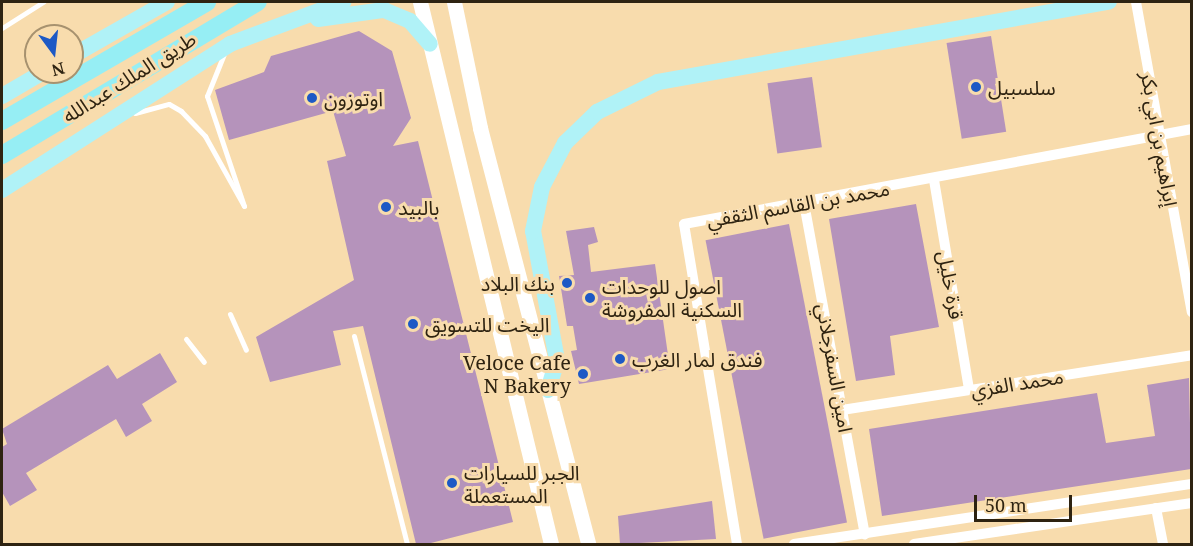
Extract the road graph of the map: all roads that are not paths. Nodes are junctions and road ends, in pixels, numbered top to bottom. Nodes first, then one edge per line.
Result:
1 (43, 2) edge
2 (167, 2) edge
3 (207, 2) edge
4 (258, 2) edge
5 (315, 2) edge
6 (343, 2) edge
7 (420, 2) edge
8 (454, 2) edge
9 (1109, 2) edge
10 (1136, 2) edge
11 (276, 27) junction
12 (2, 28) edge
13 (230, 44) junction
14 (430, 44) junction
15 (84, 49) edge
16 (24, 83) edge
17 (2, 96) edge
18 (116, 118) junction
19 (2, 121) edge
20 (1191, 129) edge
21 (1160, 134) junction
22 (2, 155) edge
23 (934, 180) junction
24 (2, 190) edge
25 (804, 203) junction
26 (1191, 312) edge
27 (230, 314) dead end
28 (354, 336) dead end
29 (186, 339) dead end
30 (246, 350) dead end
31 (1191, 355) edge
32 (204, 362) dead end
33 (548, 390) junction
34 (969, 390) junction
35 (842, 410) junction
36 (1191, 484) edge
37 (1191, 503) edge
38 (1156, 508) junction
39 (865, 534) junction
40 (407, 544) edge
41 (551, 544) edge
42 (588, 544) edge
43 (737, 544) edge
44 (794, 544) edge
45 (914, 544) edge
46 (1163, 544) edge

1 - 12 lane
2 - 15 main road
3 - 19 highway
4 - 22 highway, طريق الملك عبدالله
5 - 11 main road
6 - 11 main road
7 - 14 main road
8 - 33 main road
9 - 33 main road
10 - 21 street, إبراهيم بن ابي بكر
11 - 13 main road
11 - 14 main road
13 - 18 main road
13 - 18 lane
14 - 41 main road
16 - 17 main road
18 - 24 main road
20 - 21 street, محمد بن القاسم الثقفي
21 - 23 street, محمد بن القاسم الثقفي
21 - 26 street, إبراهيم بن ابي بكر
23 - 25 street, محمد بن القاسم الثقفي
23 - 34 street, قرة خليل
25 - 35 street, امين السفرجلاني
25 - 43 street, محمد بن القاسم الثقفي
27 - 30 lane
28 - 40 lane
29 - 32 lane
31 - 34 street, محمد الفزي
33 - 42 main road
34 - 35 street, محمد الفزي
35 - 39 street, امين السفرجلاني
36 - 39 street
37 - 38 street
38 - 45 street
38 - 46 street
39 - 44 street

